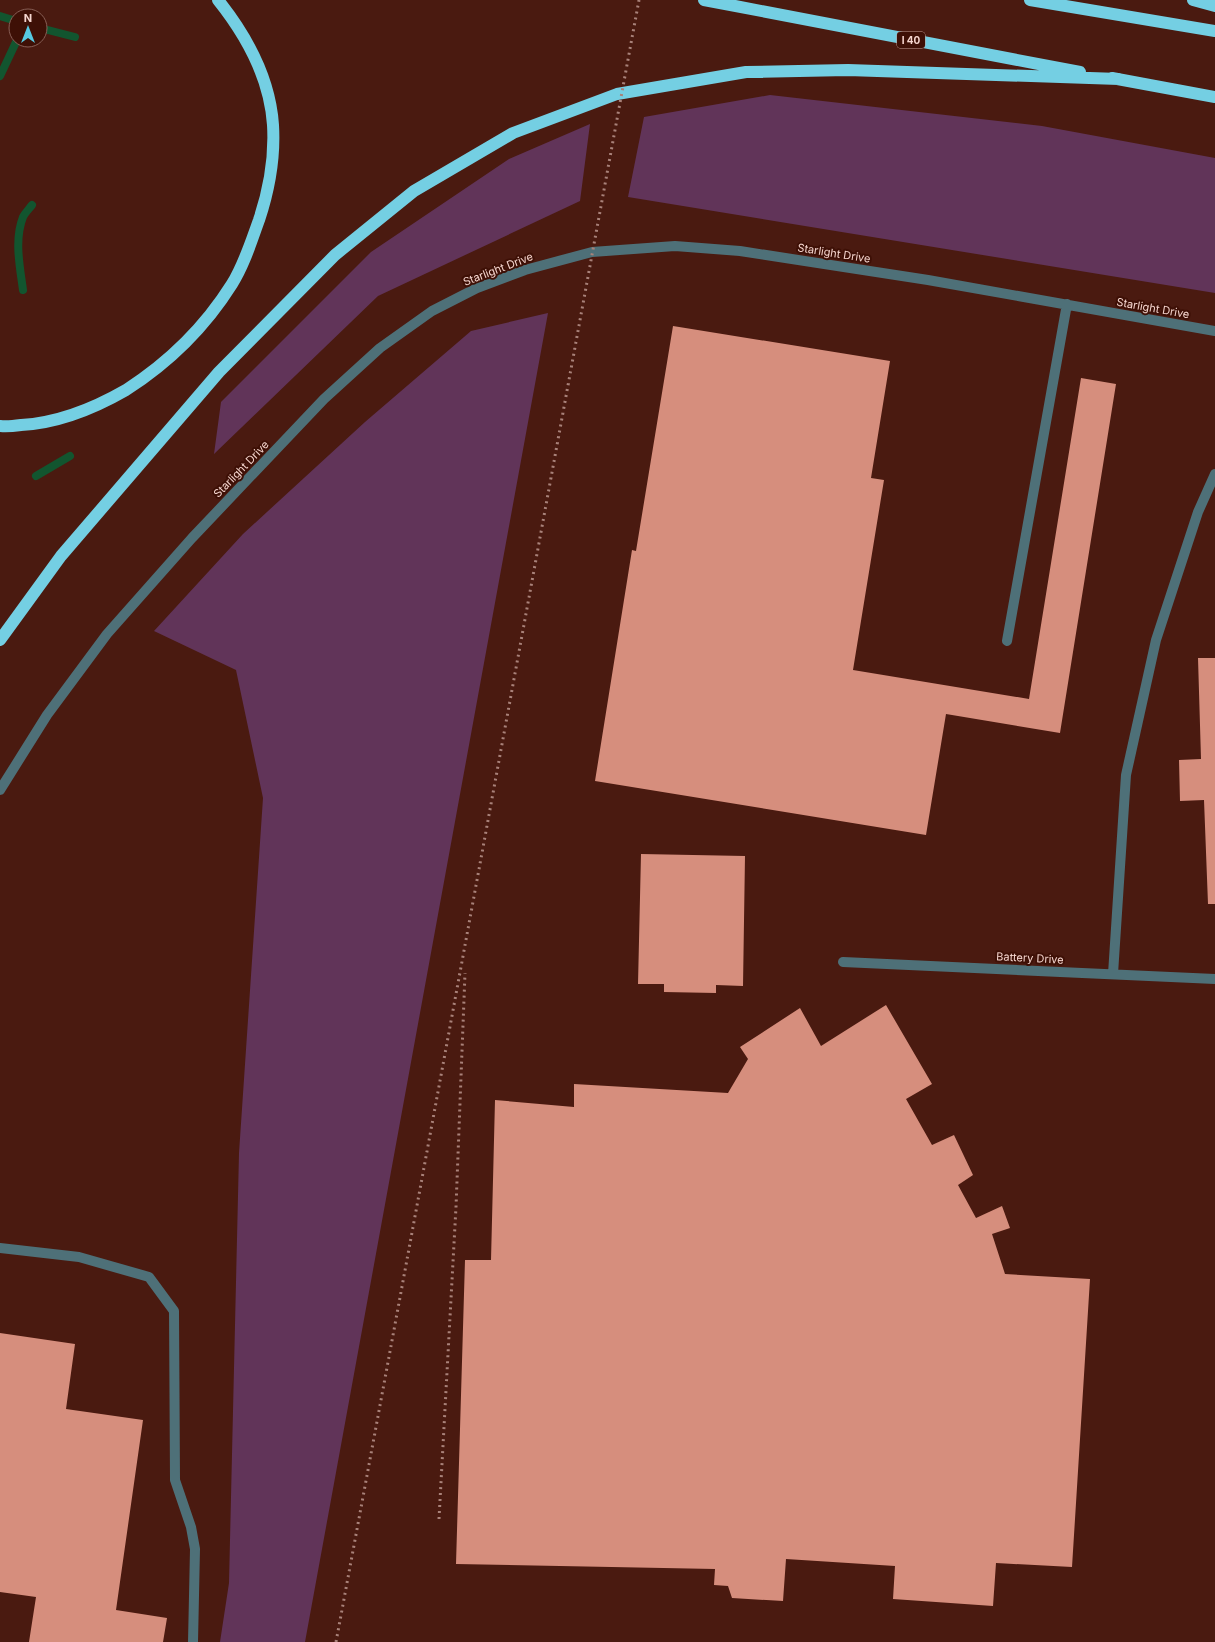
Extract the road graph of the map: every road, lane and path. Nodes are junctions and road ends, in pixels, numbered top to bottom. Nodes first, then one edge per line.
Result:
1 (218, 0) edge
2 (704, 0) edge
3 (1030, 0) edge
4 (1193, 0) edge
5 (1215, 6) edge
6 (1215, 31) edge
7 (1119, 79) junction
8 (1215, 97) edge
9 (1067, 304) junction
10 (1215, 331) edge
11 (0, 426) edge
12 (1215, 474) edge
13 (0, 640) edge
14 (1007, 641) dead end
15 (0, 790) edge
16 (843, 962) dead end
17 (1113, 974) junction
18 (1215, 979) edge
19 (0, 1248) edge
20 (193, 1642) edge

1 - 11 highway
2 - 7 highway, I 40
3 - 6 highway
4 - 5 highway
7 - 8 highway, I 40
7 - 13 highway
9 - 10 street, Starlight Drive
9 - 14 street
9 - 15 street, Starlight Drive
12 - 17 street
16 - 17 street, Battery Drive
17 - 18 street, Battery Drive
19 - 20 street

